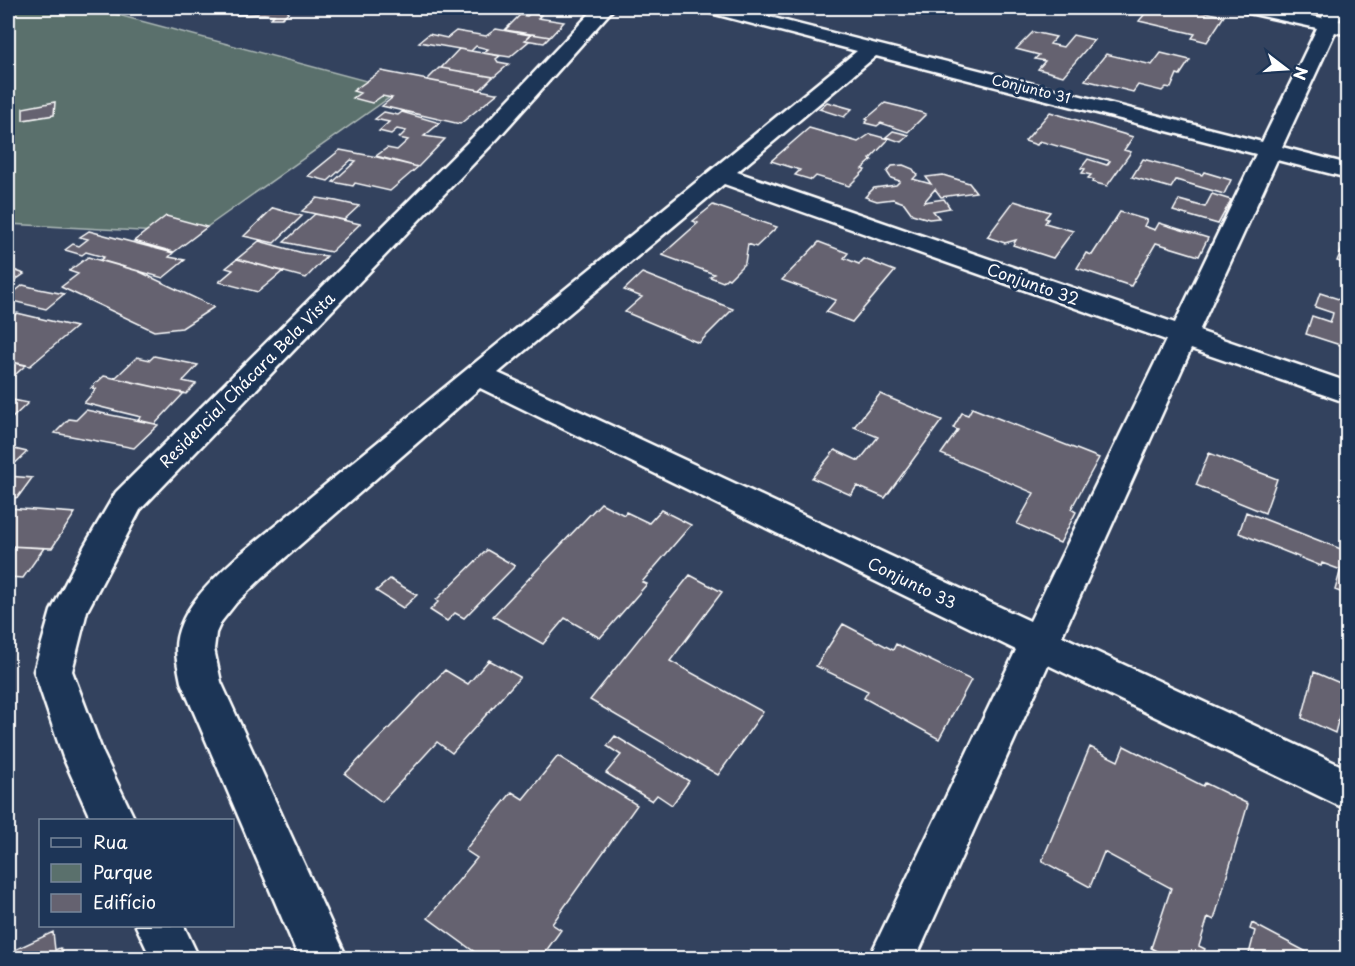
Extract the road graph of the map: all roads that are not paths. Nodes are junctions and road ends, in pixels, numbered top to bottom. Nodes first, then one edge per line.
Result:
1 (605, 8) edge
2 (714, 8) edge
3 (1251, 8) edge
4 (1337, 20) edge
5 (873, 48) junction
6 (1270, 150) junction
7 (1347, 171) edge
8 (718, 174) junction
9 (1183, 337) junction
10 (477, 375) junction
11 (1347, 393) edge
12 (1039, 644) junction
13 (1347, 790) edge
14 (113, 819) edge
15 (160, 927) edge
16 (177, 958) edge
17 (323, 958) edge
18 (892, 958) edge

1 - 14 street, Residencial Chácara Bela Vista
2 - 5 street, Conjunto 31
3 - 4 street
4 - 6 street
5 - 6 street, Conjunto 31
5 - 8 street
6 - 7 street, Conjunto 31
6 - 9 street
8 - 9 street, Conjunto 32
8 - 10 street
9 - 11 street, Conjunto 32
9 - 12 street
10 - 12 street, Conjunto 33
10 - 17 street
12 - 13 street, Conjunto 33
12 - 18 street
15 - 16 street

